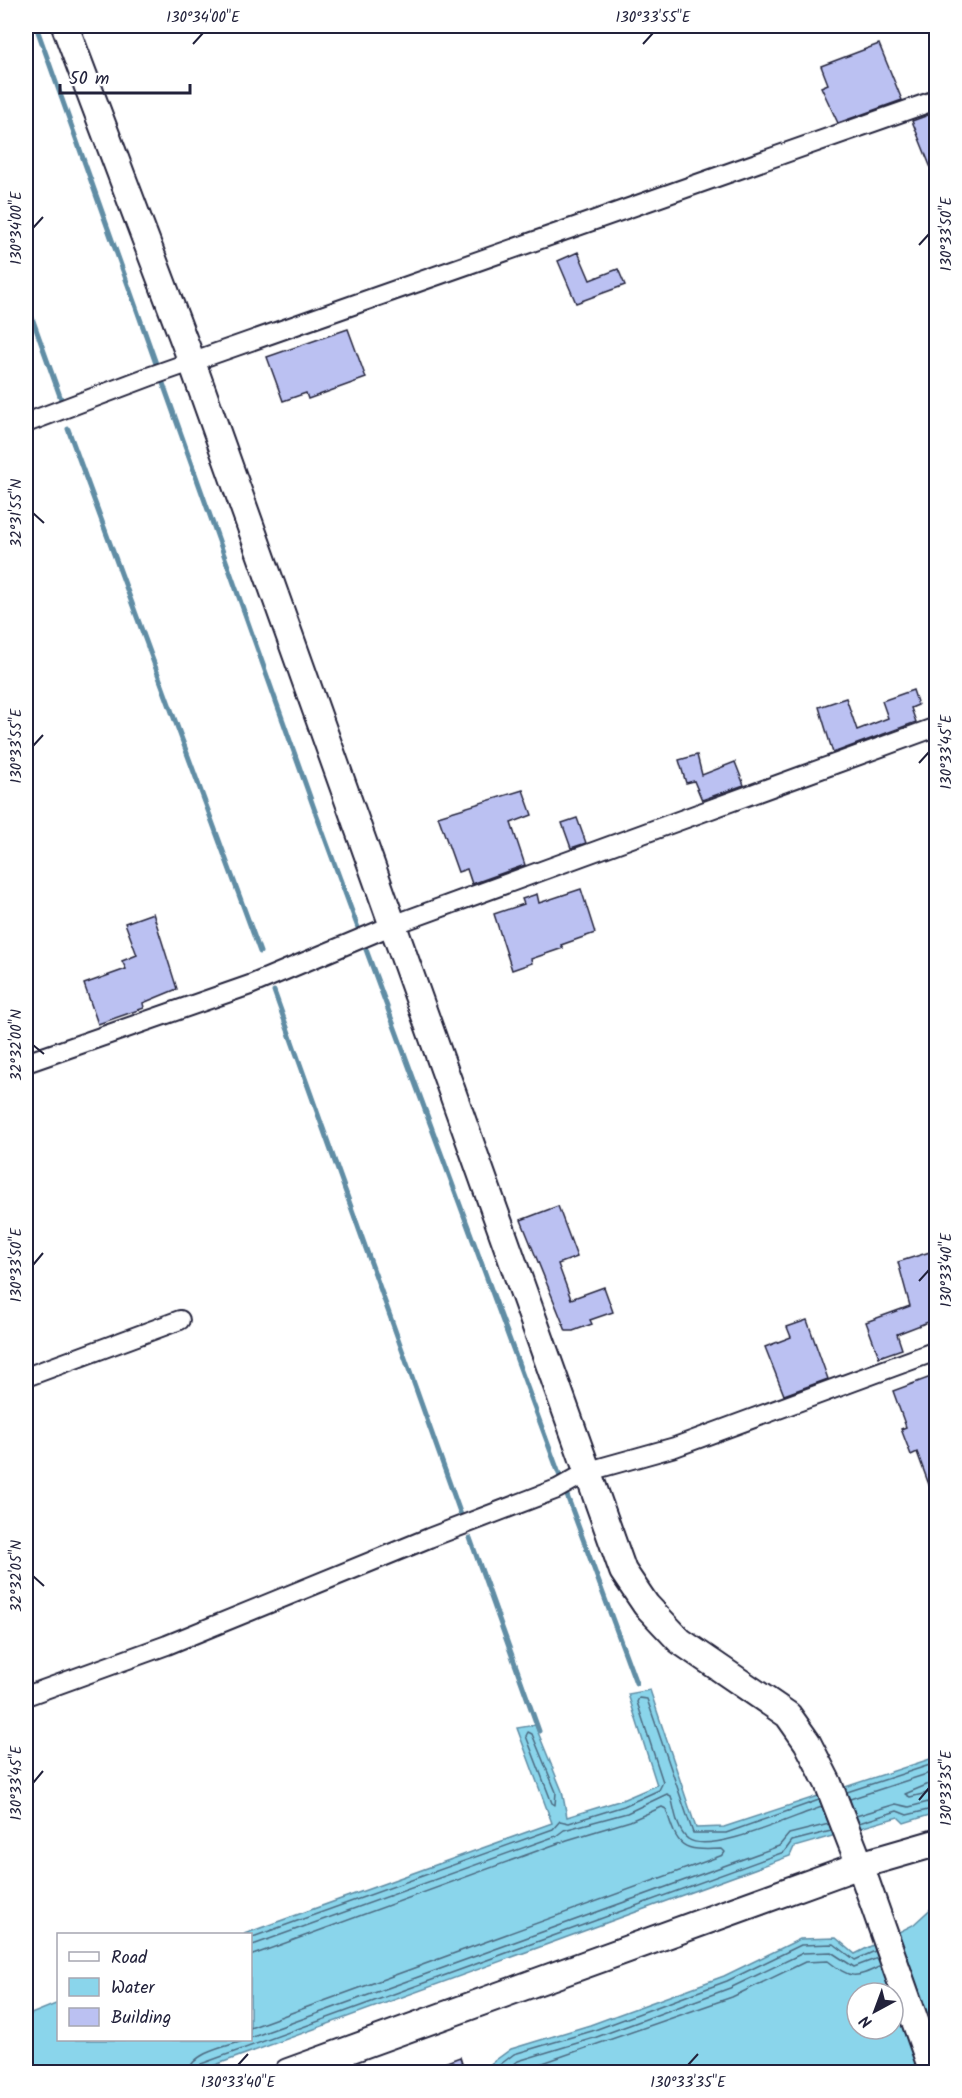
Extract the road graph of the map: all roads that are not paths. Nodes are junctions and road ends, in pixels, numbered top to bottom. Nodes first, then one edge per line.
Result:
1 (65, 26) edge
2 (936, 100) edge
3 (187, 364) junction
4 (26, 423) edge
5 (936, 727) edge
6 (393, 926) junction
7 (26, 1063) edge
8 (180, 1320) dead end
9 (936, 1351) edge
10 (26, 1377) edge
11 (589, 1471) junction
12 (26, 1696) edge
13 (936, 1843) edge
14 (860, 1866) junction
15 (288, 2073) edge
16 (933, 2073) edge

1 - 3 street
2 - 3 street
3 - 4 street
3 - 6 street
5 - 6 street
6 - 7 street
6 - 11 street
8 - 10 street
9 - 11 street
11 - 12 street
11 - 14 street
13 - 14 street
14 - 15 street
14 - 16 street

